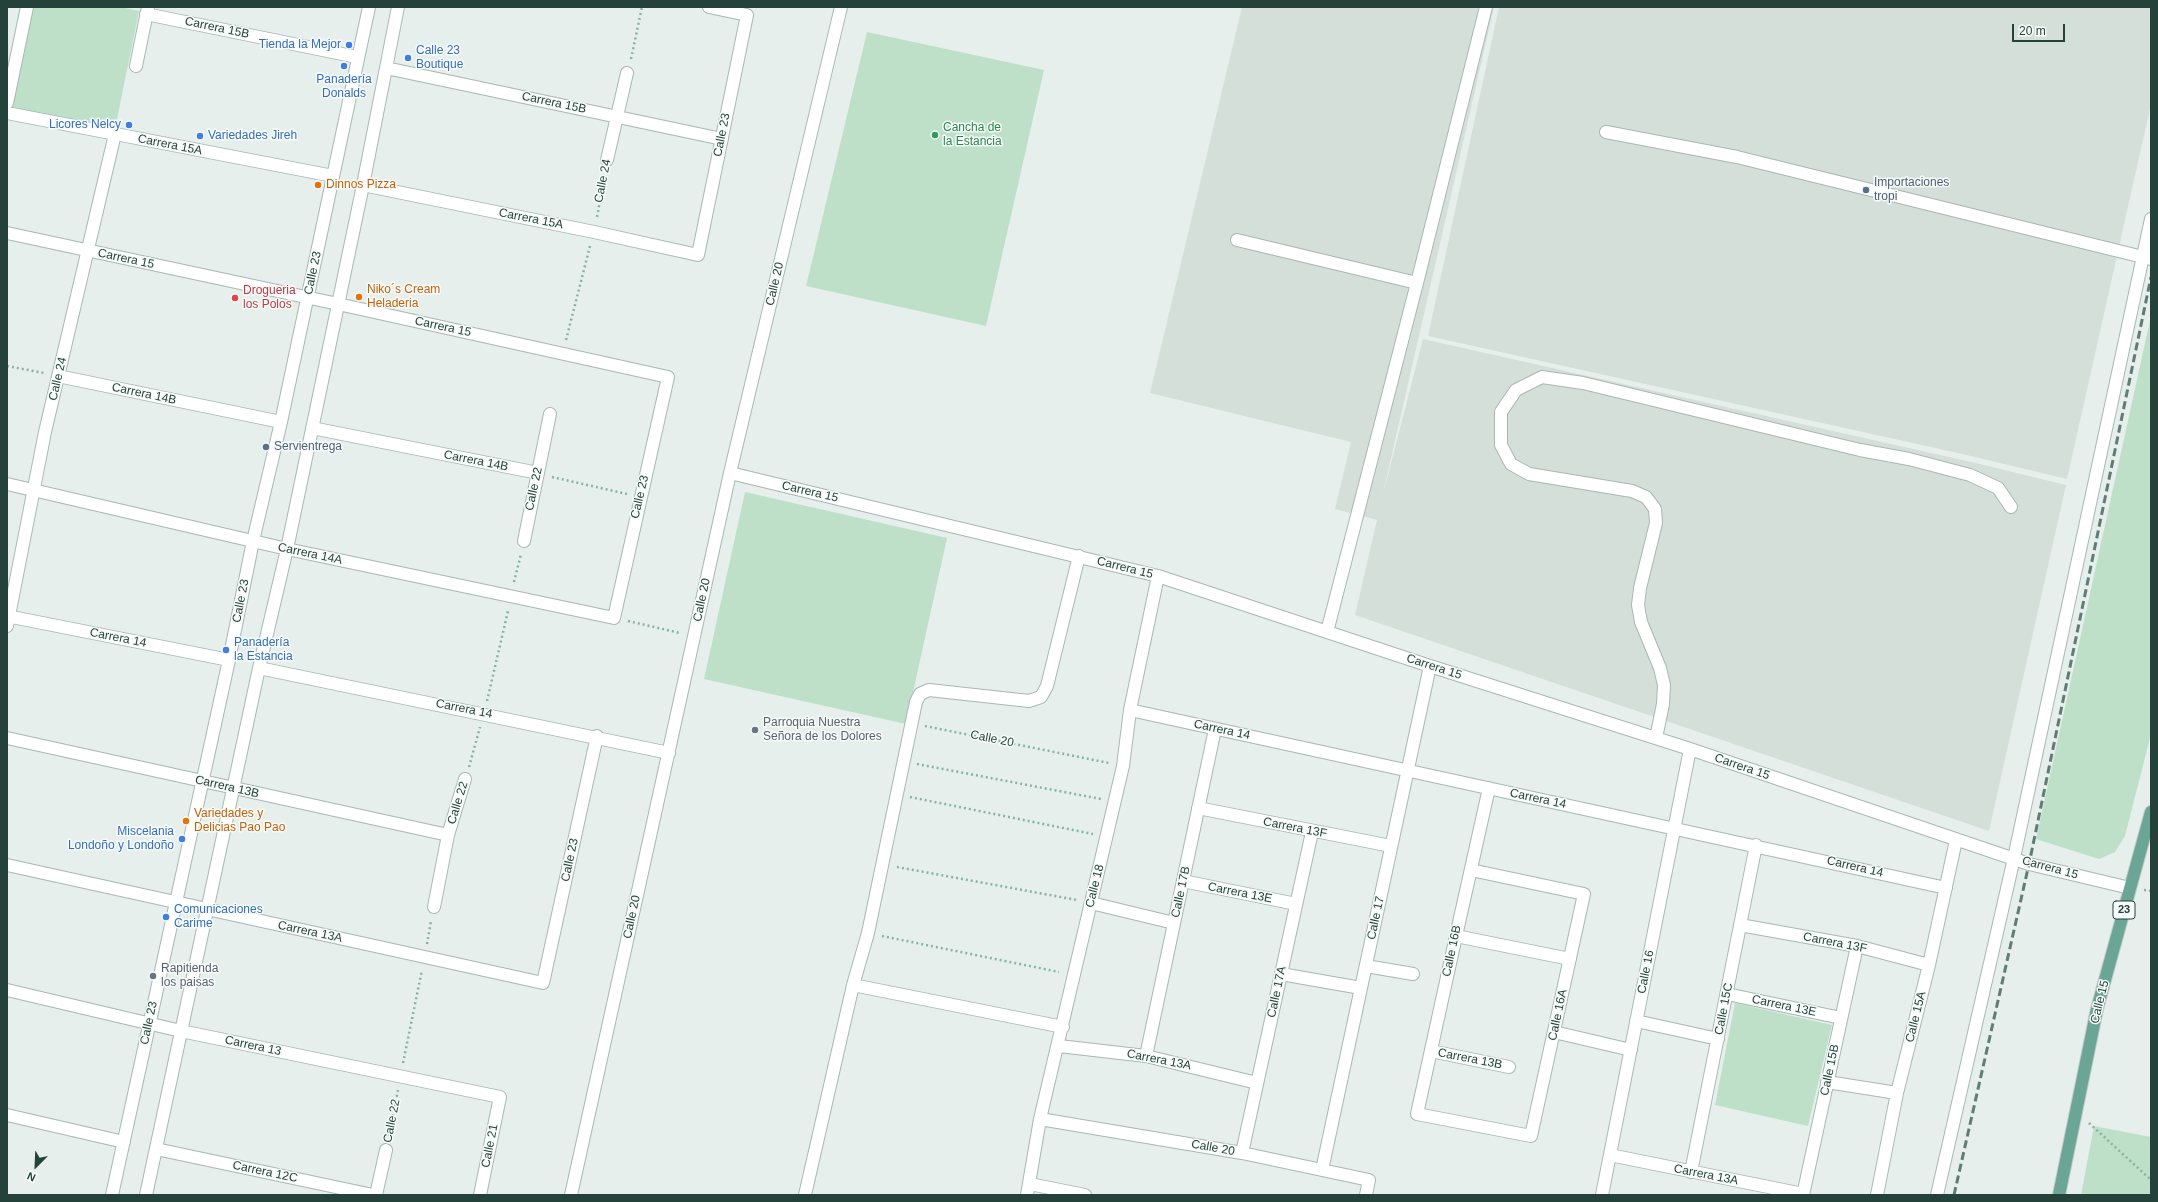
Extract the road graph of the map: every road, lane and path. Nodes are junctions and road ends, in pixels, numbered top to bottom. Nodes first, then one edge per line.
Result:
1 (28, 7) edge
2 (368, 7) edge
3 (398, 7) edge
4 (642, 7) edge
5 (709, 7) edge
6 (841, 7) edge
7 (1486, 7) edge
8 (147, 11) edge
9 (358, 57) junction
10 (136, 66) dead end
11 (386, 68) junction
12 (628, 73) joint
13 (7, 103) edge
14 (7, 113) edge
15 (616, 116) junction
16 (1606, 132) dead end
17 (115, 134) junction
18 (722, 139) junction
19 (607, 160) joint
20 (333, 176) junction
21 (363, 185) junction
22 (2151, 219) edge
23 (594, 232) junction
24 (7, 233) edge
25 (1237, 240) dead end
26 (88, 251) junction
27 (698, 255) joint
28 (2146, 258) edge
29 (1417, 283) junction
30 (308, 298) junction
31 (338, 304) junction
32 (563, 354) junction
33 (7, 366) edge
34 (58, 376) junction
35 (668, 377) joint
36 (550, 414) dead end
37 (281, 422) junction
38 (312, 428) junction
39 (538, 473) junction
40 (730, 473) junction
41 (7, 484) edge
42 (35, 490) junction
43 (640, 496) junction
44 (2011, 506) dead end
45 (524, 540) joint
46 (253, 541) junction
47 (287, 549) junction
48 (1079, 556) junction
49 (1158, 576) junction
50 (511, 597) junction
51 (614, 618) junction
52 (8, 620) edge
53 (1327, 632) junction
54 (694, 636) junction
55 (229, 660) junction
56 (1430, 666) junction
57 (259, 668) junction
58 (1130, 710) junction
59 (484, 713) junction
60 (911, 723) junction
61 (1215, 729) junction
62 (597, 736) junction
63 (7, 738) edge
64 (1656, 738) junction
65 (1690, 749) junction
66 (669, 752) junction
67 (904, 762) junction
68 (1123, 766) junction
69 (1408, 771) junction
70 (465, 779) joint
71 (202, 781) junction
72 (233, 788) junction
73 (1488, 788) junction
74 (898, 794) junction
75 (1115, 802) junction
76 (1198, 808) junction
77 (2151, 812) edge
78 (1674, 829) junction
79 (1312, 832) junction
80 (448, 835) junction
81 (1108, 837) junction
82 (1956, 840) junction
83 (1756, 845) junction
84 (1391, 846) junction
85 (2014, 858) junction
86 (882, 864) junction
87 (7, 866) edge
88 (1470, 870) junction
89 (1183, 881) junction
90 (1946, 888) junction
91 (2130, 888) junction
92 (1091, 903) junction
93 (175, 904) junction
94 (1296, 904) junction
95 (434, 907) joint
96 (207, 910) junction
97 (1174, 923) junction
98 (1740, 925) junction
99 (868, 934) junction
100 (1456, 936) junction
101 (1857, 946) junction
102 (424, 957) junction
103 (1570, 959) junction
104 (1366, 966) junction
105 (1929, 966) junction
106 (1281, 974) junction
107 (1413, 974) dead end
108 (1075, 976) junction
109 (543, 983) joint
110 (853, 985) junction
111 (1360, 988) junction
112 (7, 990) edge
113 (1727, 994) junction
114 (1841, 1018) junction
115 (1636, 1021) junction
116 (149, 1023) junction
117 (1064, 1027) junction
118 (181, 1031) junction
119 (1554, 1032) junction
120 (1718, 1039) junction
121 (1059, 1046) junction
122 (1631, 1050) junction
123 (1431, 1051) junction
124 (1146, 1056) junction
125 (1509, 1067) dead end
126 (401, 1076) junction
127 (1827, 1082) junction
128 (1257, 1083) junction
129 (1897, 1093) junction
130 (500, 1097) joint
131 (2076, 1110) junction
132 (1417, 1114) joint
133 (7, 1116) edge
134 (1040, 1119) junction
135 (124, 1142) junction
136 (156, 1149) junction
137 (386, 1150) joint
138 (1242, 1153) junction
139 (1610, 1155) junction
140 (1322, 1170) junction
141 (1691, 1172) junction
142 (2151, 1180) edge
143 (1029, 1190) edge
144 (1803, 1194) edge
145 (112, 1195) edge
146 (146, 1195) edge
147 (373, 1195) edge
148 (376, 1195) edge
149 (480, 1195) edge
150 (571, 1195) edge
151 (805, 1195) edge
152 (1085, 1195) edge
153 (1366, 1195) edge
154 (1602, 1195) edge
155 (1877, 1195) edge
156 (1937, 1195) edge
157 (2059, 1195) edge

1 - 13 street
2 - 9 street, Calle 23
3 - 11 street
4 - 12 path
5 - 18 street, Calle 23
6 - 40 street, Calle 20
7 - 29 street
8 - 9 street, Carrera 15B
8 - 10 street
9 - 20 street, Calle 23
11 - 15 street, Carrera 15B
11 - 21 street
12 - 15 street, Calle 24
14 - 17 street, Carrera 15A
15 - 18 street, Carrera 15B
15 - 19 street, Calle 24
16 - 28 street
17 - 20 street, Carrera 15A
17 - 26 street, Calle 24
18 - 27 street, Calle 23
19 - 23 path, Calle 24
20 - 30 street, Calle 23
21 - 23 street, Carrera 15A
21 - 31 street
22 - 28 street
23 - 27 street, Carrera 15A
23 - 32 path, Calle 24
24 - 26 street, Carrera 15
25 - 29 street
26 - 30 street, Carrera 15
26 - 34 street, Calle 24
28 - 85 street
29 - 53 street
30 - 31 street, Carrera 15
30 - 37 street, Calle 23
31 - 32 street, Carrera 15
31 - 38 street
32 - 35 street, Carrera 15
33 - 34 path
34 - 37 street, Carrera 14B
34 - 42 street, Calle 24
35 - 43 street, Calle 23
36 - 39 street, Calle 22
37 - 46 street, Calle 23
38 - 39 street, Carrera 14B
38 - 47 street
39 - 43 path
39 - 45 street, Calle 22
40 - 48 street, Carrera 15
40 - 54 street, Calle 20
41 - 42 street, Carrera 14A
42 - 46 street, Carrera 14A
42 - 52 street, Calle 24
43 - 51 street, Calle 23
44 - 64 street
45 - 50 path, Calle 22
46 - 47 street, Carrera 14A
46 - 55 street, Calle 23
47 - 50 street, Carrera 14A
47 - 57 street
48 - 49 street, Carrera 15
48 - 60 street
49 - 53 street, Carrera 15
49 - 58 street, Calle 18
50 - 51 street, Carrera 14A
50 - 59 path, Calle 22
51 - 54 path
52 - 55 street, Carrera 14
53 - 56 street, Carrera 15
54 - 66 street, Calle 20
55 - 71 street, Calle 23
56 - 64 street, Carrera 15
56 - 69 street, Calle 17
57 - 59 street, Carrera 14
57 - 72 street
58 - 61 street, Carrera 14
58 - 68 street, Calle 18
59 - 62 street, Carrera 14
59 - 70 path, Calle 22
60 - 67 street
60 - 68 path, Calle 20
61 - 69 street, Carrera 14
61 - 76 street, Calle 17B
62 - 66 street, Carrera 14
62 - 109 street, Calle 23
63 - 71 street, Carrera 13B
64 - 65 street, Carrera 15
65 - 78 street, Calle 16
65 - 82 street, Carrera 15
66 - 150 street, Calle 20
67 - 74 street
67 - 75 path
68 - 75 street, Calle 18
69 - 73 street, Carrera 14
69 - 84 street, Calle 17
70 - 80 street, Calle 22
71 - 72 street, Carrera 13B
71 - 93 street, Calle 23
72 - 80 street, Carrera 13B
72 - 96 street
73 - 78 street, Carrera 14
73 - 88 street, Calle 16B
74 - 81 path
74 - 86 street
75 - 81 street, Calle 18
76 - 79 street, Carrera 13F
76 - 89 street, Calle 17B
77 - 91 main road, Calle 15 / 23
78 - 83 street, Carrera 14
78 - 115 street, Calle 16
79 - 84 street, Carrera 13F
79 - 94 street, Calle 17A
80 - 95 street, Calle 22
81 - 92 street, Calle 18
82 - 85 street, Carrera 15
82 - 90 street, Calle 15A
83 - 90 street, Carrera 14
83 - 98 street, Calle 15C
84 - 104 street, Calle 17
85 - 91 street, Carrera 15
85 - 156 street
86 - 92 path
86 - 99 street
87 - 93 street, Carrera 13A
88 - 100 street, Calle 16B
88 - 103 street, Calle 16A
89 - 94 street, Carrera 13E
89 - 97 street, Calle 17B
90 - 105 street, Calle 15A
91 - 131 main road, Calle 15 / 23
92 - 97 street
92 - 108 street, Calle 18
93 - 96 street, Carrera 13A
93 - 116 street, Calle 23
94 - 106 street, Calle 17A
95 - 102 path, Calle 22
96 - 102 street, Carrera 13A
96 - 118 street
97 - 124 street, Calle 17B
98 - 101 street, Carrera 13F
98 - 113 street, Calle 15C
99 - 108 path
99 - 110 street
100 - 103 street
100 - 123 street, Calle 16B
101 - 105 street, Carrera 13F
101 - 114 street, Calle 15B
102 - 109 street, Carrera 13A
102 - 126 path, Calle 22
103 - 119 street, Calle 16A
104 - 107 street
104 - 111 street, Calle 17
105 - 129 street, Calle 15A
106 - 111 street
106 - 128 street, Calle 17A
108 - 117 street, Calle 18
110 - 117 street
110 - 151 street
111 - 140 street, Calle 17
112 - 116 street, Carrera 13
113 - 114 street, Carrera 13E
113 - 120 street, Calle 15C
114 - 127 street, Calle 15B
115 - 120 street
115 - 122 street, Calle 16
116 - 118 street, Carrera 13
116 - 135 street, Calle 23
117 - 121 street, Calle 18
118 - 126 street, Carrera 13
118 - 136 street
119 - 122 street
119 - 132 street, Calle 16A
120 - 141 street, Calle 15C
121 - 124 street, Carrera 13A
121 - 134 street, Calle 18
122 - 139 street, Calle 16
123 - 125 street, Carrera 13B
123 - 132 street, Calle 16B
124 - 128 street, Carrera 13A
126 - 130 street, Carrera 13
126 - 137 path, Calle 22
127 - 129 street
127 - 144 street, Calle 15B
128 - 138 street, Calle 17A
129 - 155 street, Calle 15A
130 - 149 street, Calle 21
131 - 142 path
131 - 157 main road, Calle 15 / 23
133 - 135 street
134 - 138 street, Calle 20
134 - 143 street, Calle 18
135 - 145 street, Calle 23
136 - 146 street
136 - 147 street, Carrera 12C
137 - 148 street, Calle 22
138 - 140 street, Calle 20
139 - 141 street, Carrera 13A
139 - 154 street, Calle 16
140 - 153 street, Calle 20
141 - 144 street, Carrera 13A
143 - 152 street

